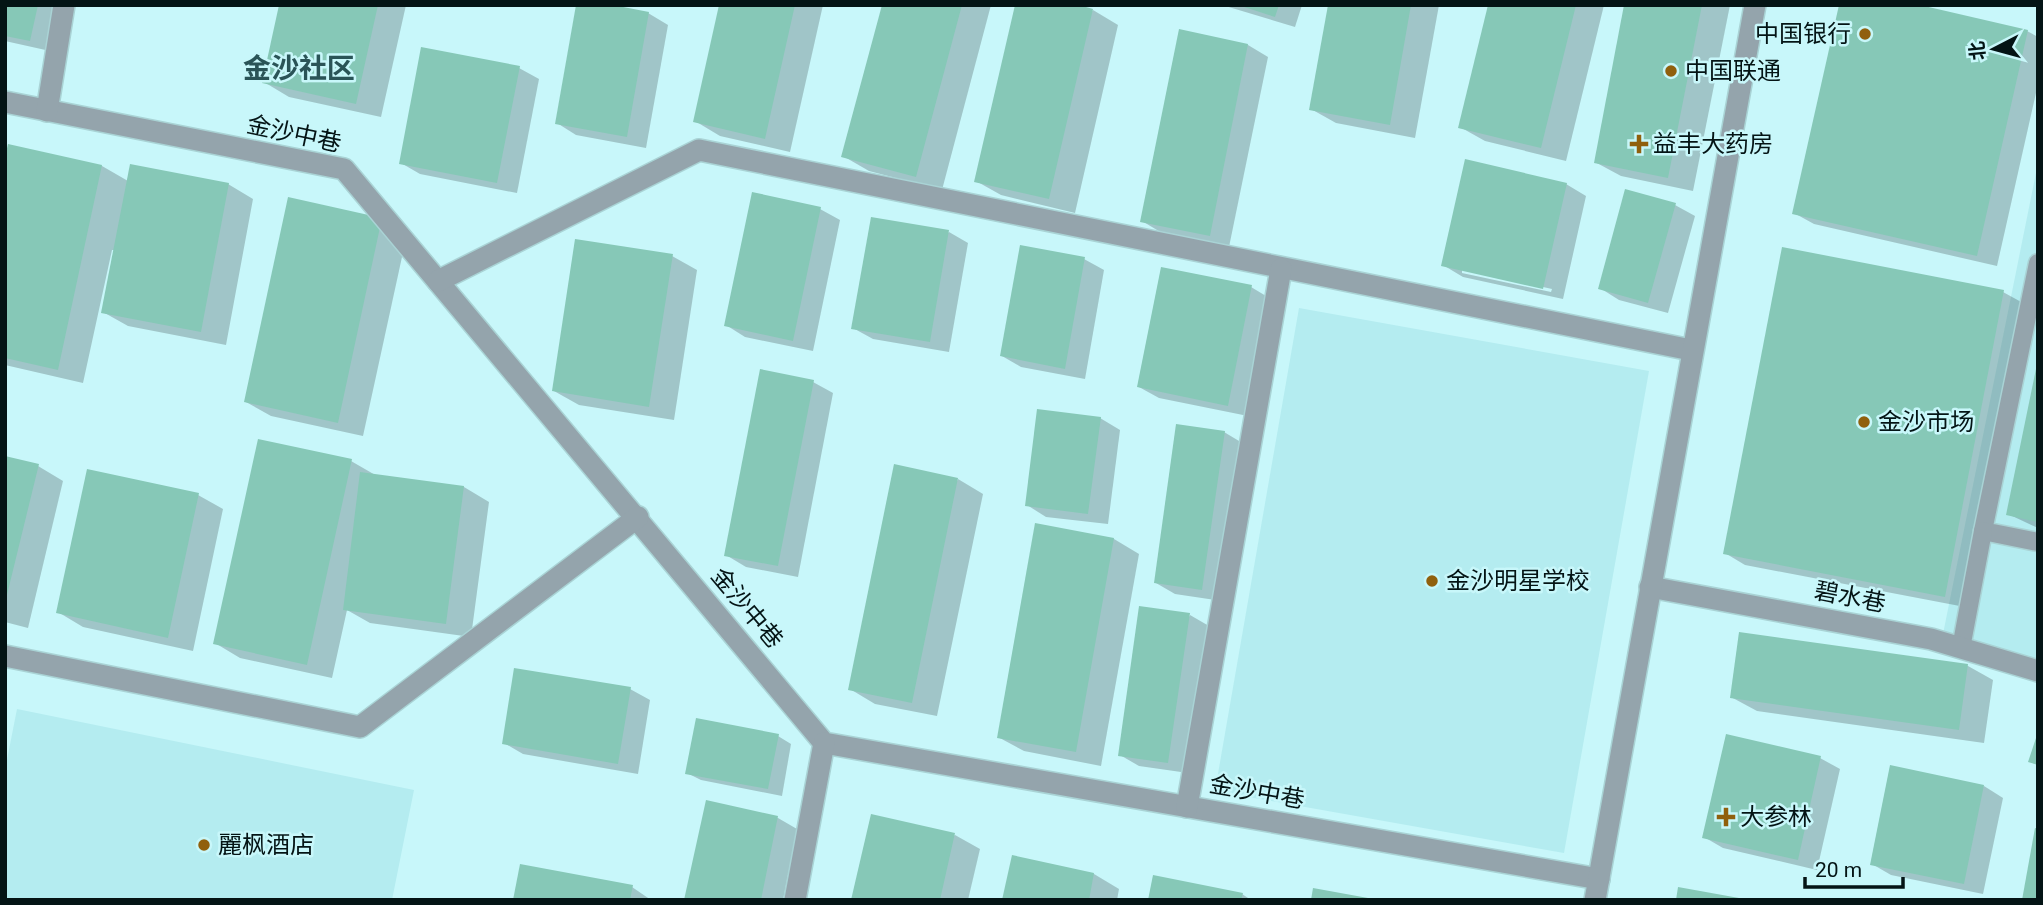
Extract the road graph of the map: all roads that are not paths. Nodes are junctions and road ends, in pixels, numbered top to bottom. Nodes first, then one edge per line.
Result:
1 (64, 5) edge
2 (1755, 5) edge
3 (5, 102) edge
4 (47, 111) junction
5 (2038, 263) edge
6 (1281, 270) junction
7 (438, 281) junction
8 (1691, 350) junction
9 (638, 517) junction
10 (1983, 531) junction
11 (2038, 542) edge
12 (1650, 587) junction
13 (1961, 648) junction
14 (5, 656) edge
15 (2038, 671) edge
16 (824, 743) junction
17 (1187, 807) junction
18 (1597, 889) edge
19 (795, 900) edge

1 - 4 street
2 - 8 street
3 - 4 street, 金沙中巷
4 - 7 street, 金沙中巷
5 - 10 lane
6 - 7 street
6 - 8 street
6 - 17 street
7 - 9 street, 金沙中巷
8 - 12 street
9 - 14 street
9 - 16 street, 金沙中巷
10 - 11 lane
10 - 13 lane
12 - 13 street, 碧水巷
12 - 18 street
13 - 15 street, 碧水巷
16 - 17 street, 金沙中巷
16 - 19 street
17 - 18 street, 金沙中巷

